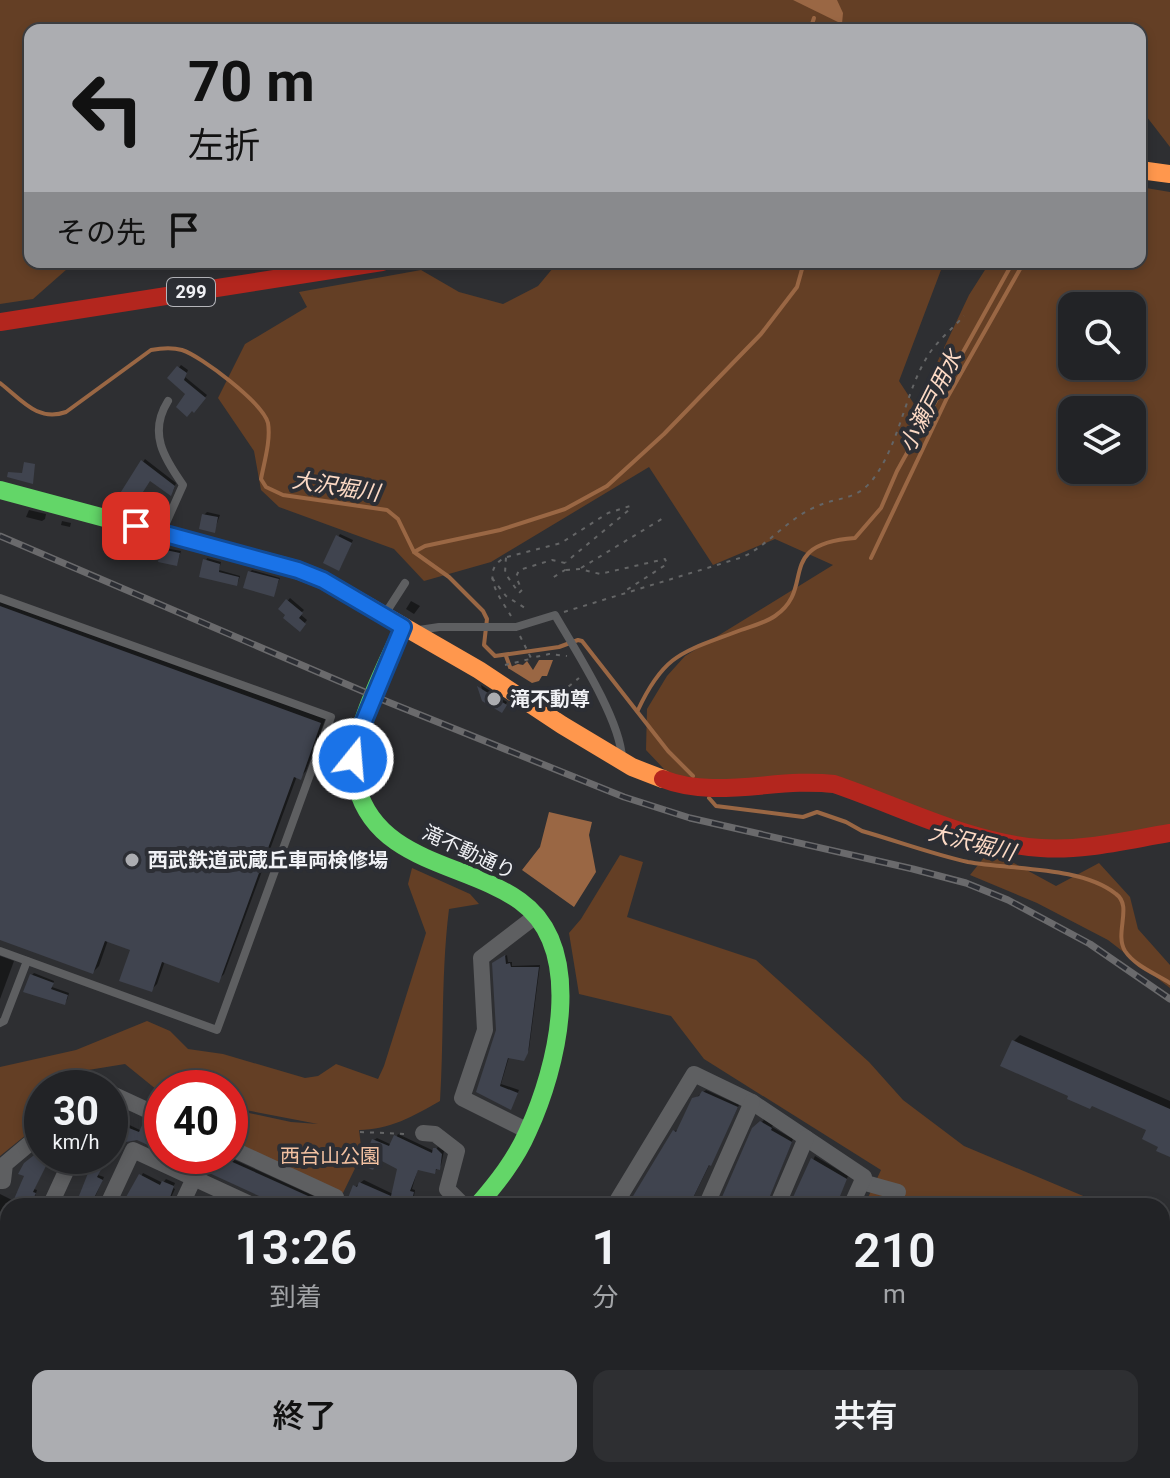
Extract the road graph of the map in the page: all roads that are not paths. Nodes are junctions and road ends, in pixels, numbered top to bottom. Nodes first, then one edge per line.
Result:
1 (1146, 171) edge
2 (1170, 174) edge
3 (344, 268) edge
4 (0, 322) edge
5 (168, 401) dead end
6 (0, 490) edge
7 (161, 533) junction
8 (405, 583) dead end
9 (0, 598) edge
10 (384, 615) junction
11 (407, 629) junction
12 (622, 761) junction
13 (1170, 833) edge
14 (537, 915) junction
15 (0, 951) edge
16 (27, 961) junction
17 (0, 1023) edge
18 (752, 1102) junction
19 (528, 1131) junction
20 (423, 1133) road end
21 (806, 1138) junction
22 (24, 1148) edge
23 (248, 1156) edge
24 (65, 1174) edge
25 (194, 1178) junction
26 (0, 1181) edge
27 (862, 1182) junction
28 (898, 1192) dead end
29 (54, 1198) edge
30 (111, 1198) edge
31 (185, 1198) edge
32 (237, 1198) edge
33 (336, 1198) edge
34 (456, 1198) edge
35 (484, 1198) edge
36 (619, 1198) edge
37 (710, 1198) edge
38 (780, 1198) edge
39 (855, 1198) edge

1 - 2 main road
3 - 4 main road, 299
5 - 7 lane
6 - 7 main road
7 - 10 main road
8 - 10 lane
9 - 16 lane
10 - 11 main road
11 - 12 main road
11 - 12 lane
11 - 14 main road, 滝不動通り
12 - 13 main road
14 - 19 main road, 滝不動通り
14 - 19 street
15 - 16 lane
16 - 17 lane
18 - 21 street
18 - 36 street
18 - 37 street
19 - 35 main road, 滝不動通り
20 - 34 street
21 - 27 street
21 - 38 street
22 - 26 street
23 - 33 street
24 - 29 street
25 - 30 street
25 - 31 street
25 - 32 street
27 - 28 street
27 - 39 street

